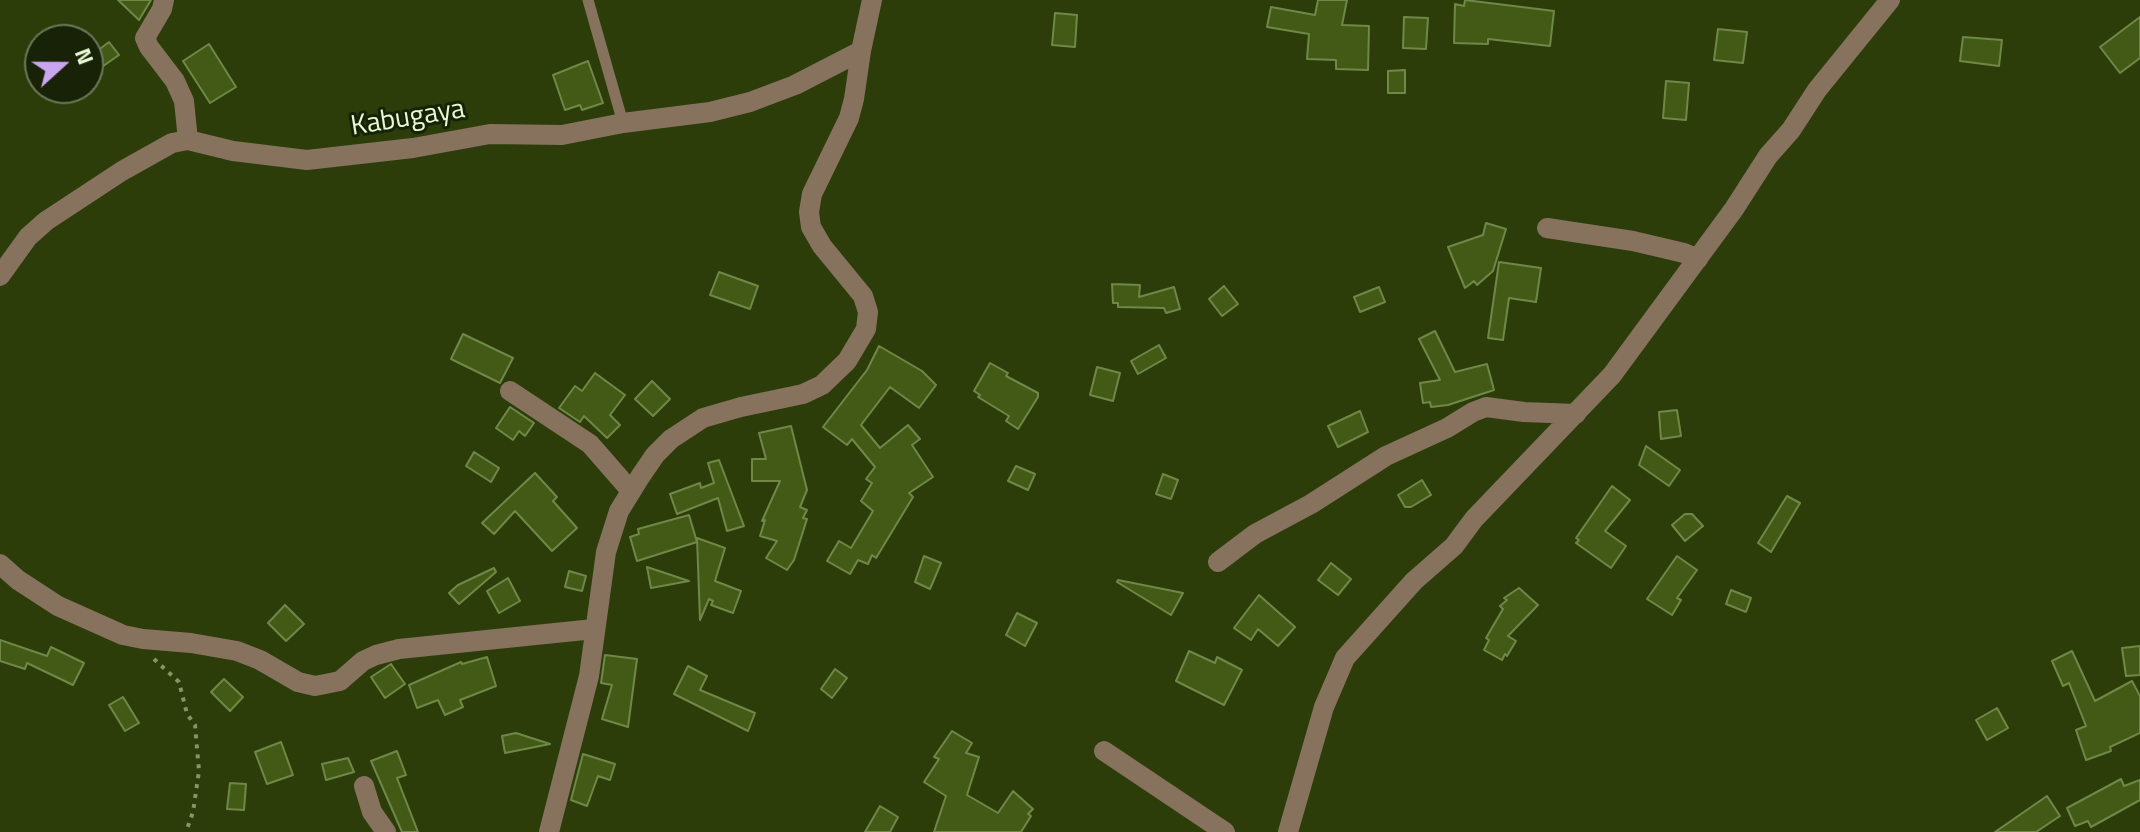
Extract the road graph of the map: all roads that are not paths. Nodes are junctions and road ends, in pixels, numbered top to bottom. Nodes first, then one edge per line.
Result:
1 (164, 0) edge
2 (588, 0) edge
3 (872, 0) edge
4 (1890, 0) edge
5 (861, 51) junction
6 (623, 123) junction
7 (188, 140) junction
8 (1547, 228) dead end
9 (1698, 259) junction
10 (0, 276) edge
11 (510, 391) dead end
12 (1576, 414) junction
13 (631, 491) junction
14 (1218, 562) dead end
15 (0, 564) edge
16 (594, 629) junction
17 (1104, 751) dead end
18 (364, 786) dead end
19 (386, 832) edge
20 (549, 832) edge
21 (1225, 832) edge
22 (1288, 832) edge

1 - 7 street
2 - 6 lane
3 - 5 street
4 - 9 street
5 - 6 street, Kabugaya
5 - 13 street
6 - 7 street, Kabugaya
7 - 10 street
8 - 9 street
9 - 12 street
11 - 13 street
12 - 14 street
12 - 22 street
13 - 16 street
15 - 16 street
16 - 20 street
17 - 21 street
18 - 19 street

